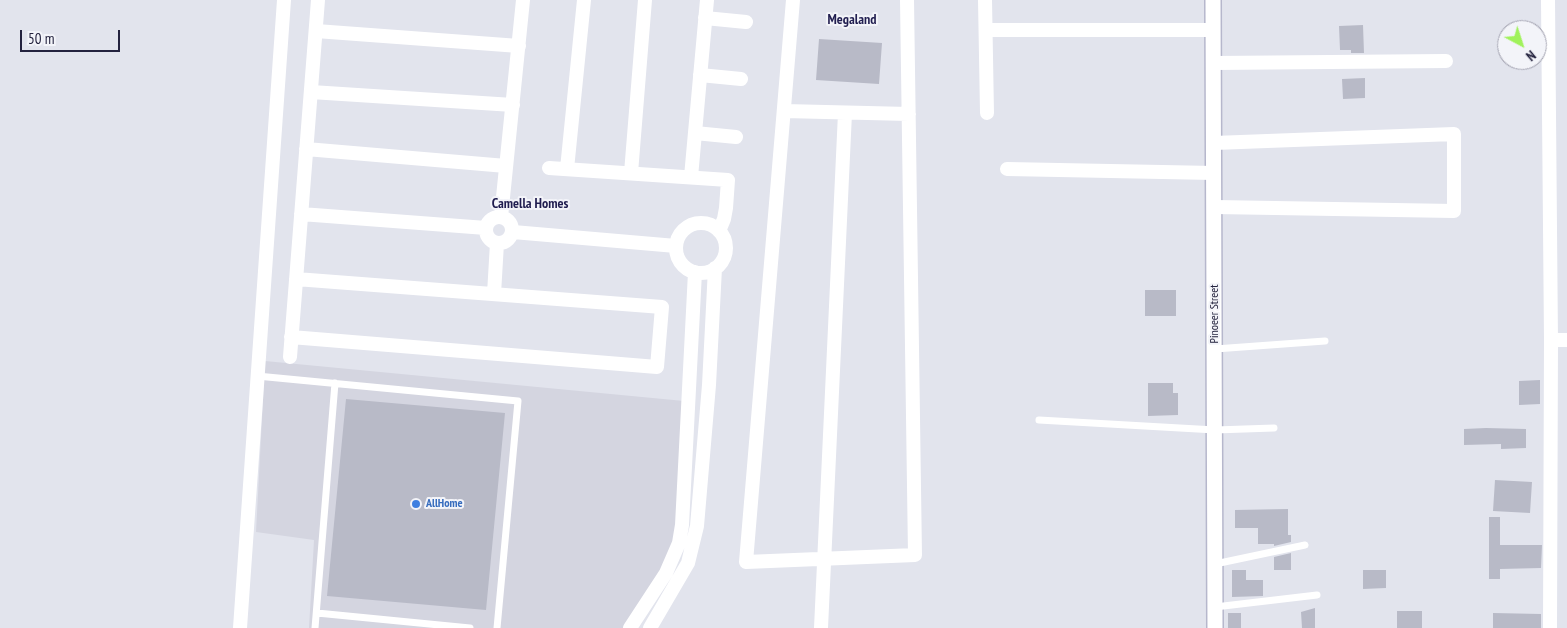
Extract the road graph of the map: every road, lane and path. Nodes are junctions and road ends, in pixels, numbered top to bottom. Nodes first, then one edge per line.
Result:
1 (284, 0) edge
2 (318, 0) edge
3 (523, 0) edge
4 (584, 0) edge
5 (645, 0) edge
6 (707, 0) edge
7 (793, 0) edge
8 (907, 0) edge
9 (985, 0) edge
10 (1213, 0) edge
11 (1548, 0) edge
12 (705, 18) junction
13 (746, 22) dead end
14 (986, 30) junction
15 (1213, 30) junction
16 (316, 31) junction
17 (519, 46) junction
18 (1446, 61) dead end
19 (1214, 62) junction
20 (700, 75) junction
21 (741, 78) dead end
22 (311, 92) junction
23 (512, 105) junction
24 (784, 111) junction
25 (845, 113) junction
26 (987, 113) dead end
27 (909, 114) junction
28 (695, 133) junction
29 (736, 137) dead end
30 (1214, 142) junction
31 (306, 149) junction
32 (506, 166) junction
33 (548, 168) dead end
34 (567, 169) junction
35 (1007, 169) dead end
36 (632, 173) junction
37 (1214, 173) junction
38 (691, 177) junction
39 (1215, 207) junction
40 (301, 214) junction
41 (501, 216) junction
42 (486, 228) junction
43 (719, 231) junction
44 (513, 232) junction
45 (497, 244) junction
46 (676, 246) junction
47 (715, 268) junction
48 (695, 272) junction
49 (296, 279) junction
50 (494, 294) junction
51 (291, 337) junction
52 (1552, 340) junction
53 (1567, 340) edge
54 (1326, 341) dead end
55 (1215, 349) junction
56 (290, 357) dead end
57 (256, 376) junction
58 (336, 383) junction
59 (1039, 420) dead end
60 (1274, 428) dead end
61 (1215, 430) junction
62 (1305, 545) dead end
63 (825, 559) junction
64 (1215, 564) junction
65 (1317, 595) dead end
66 (1215, 607) junction
67 (317, 613) junction
68 (240, 628) edge
69 (315, 628) edge
70 (470, 628) edge
71 (497, 628) edge
72 (630, 628) edge
73 (650, 628) edge
74 (822, 628) edge
75 (1215, 628) edge
76 (1550, 628) edge

1 - 57 street
2 - 16 street
3 - 17 street
4 - 34 street
5 - 36 street
6 - 12 street
7 - 24 street
8 - 27 street
9 - 14 street
10 - 15 main road, Pinoeer Street
11 - 52 street
12 - 13 street
12 - 20 street
14 - 15 street
14 - 26 street
15 - 19 main road, Pinoeer Street
16 - 17 street
16 - 22 street
17 - 23 street
18 - 19 street
19 - 30 main road, Pinoeer Street
20 - 21 street
20 - 28 street
22 - 23 street
22 - 31 street
23 - 32 street
24 - 25 street
24 - 63 street
25 - 27 street
25 - 63 street
27 - 63 street
28 - 29 street
28 - 38 street
30 - 37 main road, Pinoeer Street
30 - 39 street
31 - 32 street
31 - 40 street
32 - 41 street
33 - 34 street
34 - 36 street
35 - 37 street
36 - 38 street
37 - 39 main road, Pinoeer Street
38 - 43 street
39 - 55 main road, Pinoeer Street
40 - 42 street
40 - 49 street
41 - 42 street
41 - 44 street
42 - 45 street
43 - 46 street
43 - 47 street
44 - 45 street
44 - 46 street
45 - 50 street
46 - 48 street
47 - 48 street
47 - 73 street
48 - 72 street
49 - 50 street
49 - 51 street
50 - 51 street
51 - 56 street
52 - 53 street
52 - 76 street
54 - 55 lane
55 - 61 main road, Pinoeer Street
57 - 58 lane
57 - 68 street
58 - 67 lane
58 - 71 lane
59 - 61 lane
60 - 61 lane
61 - 64 main road, Pinoeer Street
62 - 64 lane
63 - 74 street
64 - 66 main road, Pinoeer Street
65 - 66 lane
66 - 75 main road, Pinoeer Street
67 - 69 lane
67 - 70 lane

